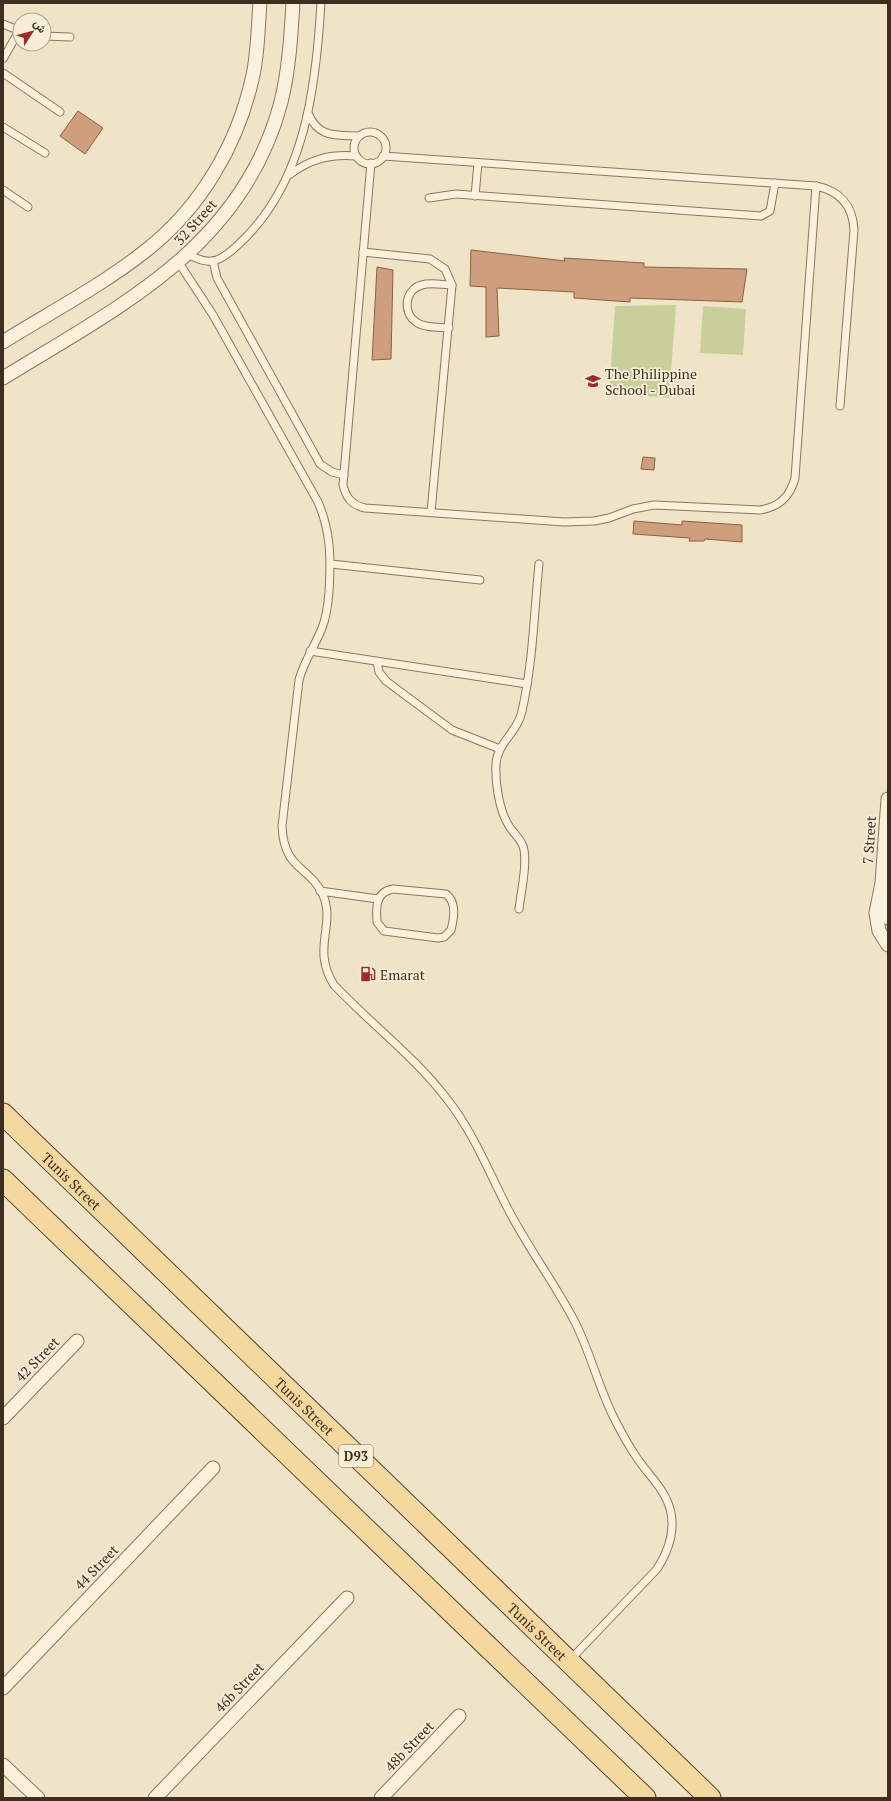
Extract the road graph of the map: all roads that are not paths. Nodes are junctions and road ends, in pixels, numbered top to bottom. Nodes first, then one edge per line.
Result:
1 (260, 3) edge
2 (293, 3) edge
3 (321, 3) edge
4 (52, 36) edge
5 (70, 37) dead end
6 (12, 44) edge
7 (3, 59) edge
8 (3, 73) edge
9 (60, 112) dead end
10 (307, 112) junction
11 (3, 127) edge
12 (359, 136) junction
13 (44, 153) dead end
14 (356, 156) junction
15 (383, 156) junction
16 (371, 163) junction
17 (478, 163) junction
18 (289, 175) junction
19 (775, 183) junction
20 (816, 186) junction
21 (3, 190) edge
22 (475, 196) junction
23 (429, 198) dead end
24 (28, 207) dead end
25 (363, 252) junction
26 (184, 259) junction
27 (213, 261) junction
28 (452, 285) junction
29 (31, 324) junction
30 (449, 328) junction
31 (3, 334) edge
32 (3, 342) edge
33 (3, 378) edge
34 (840, 406) dead end
35 (344, 475) junction
36 (431, 512) junction
37 (331, 564) junction
38 (539, 564) dead end
39 (480, 580) dead end
40 (310, 652) junction
41 (378, 662) junction
42 (527, 684) junction
43 (500, 749) junction
44 (888, 799) edge
45 (882, 883) junction
46 (320, 891) junction
47 (378, 899) junction
48 (519, 909) dead end
49 (888, 918) edge
50 (888, 945) edge
51 (3, 1114) edge
52 (3, 1180) edge
53 (77, 1341) dead end
54 (3, 1418) edge
55 (213, 1468) dead end
56 (347, 1598) dead end
57 (569, 1662) junction
58 (3, 1688) edge
59 (459, 1716) dead end
60 (3, 1765) edge
61 (38, 1798) edge
62 (155, 1798) edge
63 (381, 1798) edge
64 (645, 1798) edge
65 (710, 1798) edge

1 - 29 street, 32 Street
2 - 26 street, 32 Street
3 - 10 lane
4 - 5 lane
6 - 7 lane
8 - 9 lane
10 - 12 lane
10 - 18 lane
11 - 13 lane
12 - 14 lane
12 - 15 lane
14 - 16 lane
14 - 18 lane
15 - 16 lane
15 - 17 lane
16 - 25 lane
17 - 19 lane
17 - 22 lane
18 - 27 lane
19 - 20 lane
19 - 22 lane
20 - 34 lane
20 - 36 lane
21 - 24 lane
22 - 23 lane
25 - 28 lane
25 - 35 lane
26 - 27 lane
26 - 33 street, 32 Street
26 - 37 lane
27 - 35 lane
28 - 30 lane
28 - 30 lane
29 - 31 street
29 - 32 street, 32 Street
30 - 36 lane
35 - 36 lane
37 - 39 lane
37 - 40 lane
38 - 42 lane
40 - 41 lane
40 - 46 lane
41 - 42 lane
41 - 43 lane
42 - 43 lane
43 - 48 lane
44 - 45 street, 7 Street
45 - 49 street
45 - 50 street
46 - 47 lane
46 - 57 lane
47 - 47 lane
51 - 57 main road, Tunis Street / D93
52 - 64 main road
53 - 54 street, 42 Street
55 - 58 street, 44 Street
56 - 62 street, 46b Street
57 - 65 main road, Tunis Street / D93
59 - 63 street, 48b Street
60 - 61 street

